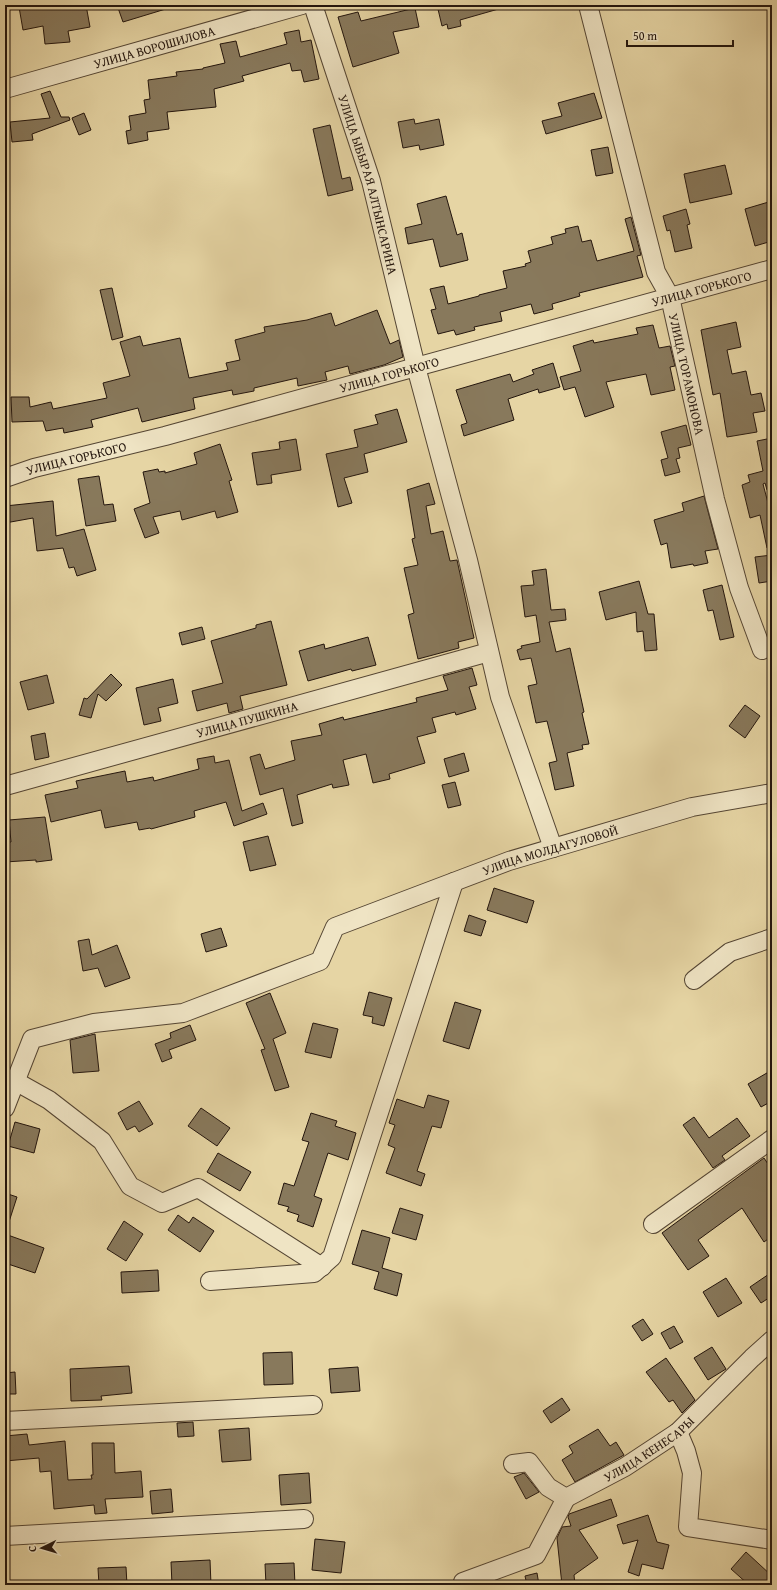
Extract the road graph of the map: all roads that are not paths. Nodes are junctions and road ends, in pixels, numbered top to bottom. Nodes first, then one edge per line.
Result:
1 (302, 5) edge
2 (313, 5) edge
3 (588, 5) edge
4 (5, 89) edge
5 (772, 269) edge
6 (670, 297) junction
7 (416, 367) junction
8 (5, 478) edge
9 (762, 650) dead end
10 (489, 652) junction
11 (5, 786) edge
12 (772, 793) edge
13 (553, 848) junction
14 (454, 882) junction
15 (772, 938) edge
16 (694, 980) dead end
17 (15, 1081) junction
18 (5, 1108) edge
19 (772, 1139) edge
20 (653, 1224) dead end
21 (322, 1267) junction
22 (210, 1281) dead end
23 (772, 1340) edge
24 (313, 1404) dead end
25 (5, 1421) edge
26 (678, 1432) junction
27 (513, 1464) dead end
28 (566, 1498) junction
29 (304, 1519) dead end
30 (5, 1536) edge
31 (772, 1540) edge
32 (462, 1585) edge

1 - 4 street, УЛИЦА ВОРОШИЛОВА
2 - 7 street, УЛИЦА ЫБЫРАЯ АЛТЫНСАРИНА
3 - 6 street, УЛИЦА ТОРАМОНОВА
5 - 6 street, УЛИЦА ГОРЬКОГО
6 - 7 street, УЛИЦА ГОРЬКОГО
6 - 9 street, УЛИЦА ТОРАМОНОВА
7 - 8 street, УЛИЦА ГОРЬКОГО
7 - 10 street, УЛИЦА ЫБЫРАЯ АЛТЫНСАРИНА
10 - 11 street, УЛИЦА ПУШКИНА
10 - 13 street, УЛИЦА ЫБЫРАЯ АЛТЫНСАРИНА
12 - 13 street, УЛИЦА МОЛДАГУЛОВОЙ
13 - 14 street, УЛИЦА МОЛДАГУЛОВОЙ
14 - 17 street, УЛИЦА МОЛДАГУЛОВОЙ
14 - 21 street
15 - 16 street
17 - 18 street
17 - 21 street
19 - 20 street
21 - 22 street
23 - 26 street, УЛИЦА КЕНЕСАРЫ
24 - 25 street
26 - 28 street, УЛИЦА КЕНЕСАРЫ
26 - 31 street
27 - 28 street
28 - 32 street
29 - 30 street

